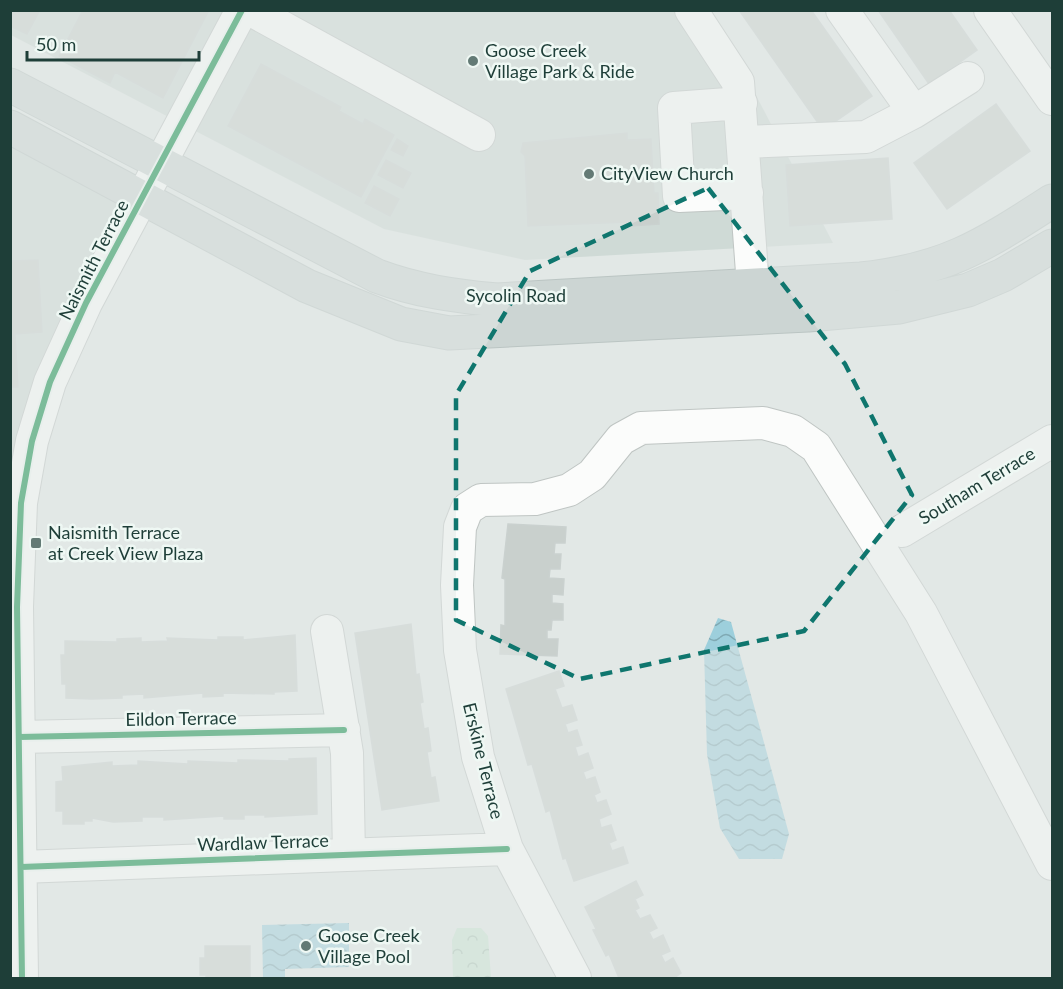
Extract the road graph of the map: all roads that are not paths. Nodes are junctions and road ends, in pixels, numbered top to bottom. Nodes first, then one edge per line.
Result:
1 (242, 10) edge
2 (250, 10) edge
3 (690, 10) edge
4 (842, 10) edge
5 (990, 10) edge
6 (968, 78) dead end
7 (10, 85) edge
8 (1053, 99) edge
9 (741, 103) junction
10 (914, 112) junction
11 (10, 127) edge
12 (479, 135) dead end
13 (743, 142) junction
14 (161, 164) junction
15 (747, 193) junction
16 (143, 197) junction
17 (1053, 201) edge
18 (1053, 246) edge
19 (753, 286) junction
20 (1053, 441) edge
21 (19, 468) edge
22 (902, 531) dead end
23 (327, 631) dead end
24 (14, 641) edge
25 (344, 730) junction
26 (19, 737) junction
27 (507, 849) junction
28 (17, 854) edge
29 (350, 855) junction
30 (1053, 864) edge
31 (16, 978) edge
32 (22, 978) edge
33 (575, 978) edge

1 - 14 street, Naismith Terrace
2 - 12 street
3 - 9 street
4 - 10 street
5 - 8 street
6 - 10 street
7 - 14 main road, Sycolin Road
9 - 13 street
9 - 15 street
10 - 13 street
11 - 16 main road, Sycolin Road
13 - 15 street
14 - 16 street, Naismith Terrace
14 - 19 main road, Sycolin Road
15 - 19 street
16 - 18 main road, Sycolin Road
16 - 21 street, Naismith Terrace
17 - 19 main road, Sycolin Road
20 - 22 street, Southam Terrace
21 - 24 street, Naismith Terrace
23 - 25 street
24 - 26 street, Naismith Terrace
25 - 26 street, Eildon Terrace
25 - 29 street
26 - 28 street, Naismith Terrace
27 - 29 street, Wardlaw Terrace
27 - 30 street, Erskine Terrace
27 - 33 street, Erskine Terrace
28 - 29 street, Wardlaw Terrace
28 - 32 street, Naismith Terrace
31 - 32 street

